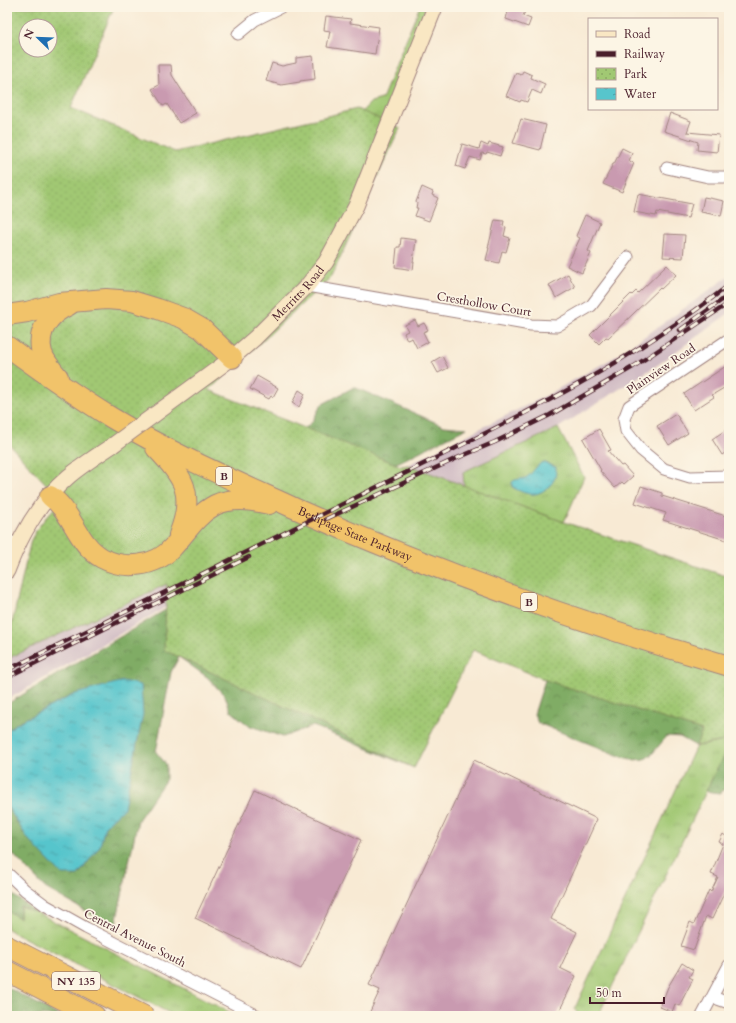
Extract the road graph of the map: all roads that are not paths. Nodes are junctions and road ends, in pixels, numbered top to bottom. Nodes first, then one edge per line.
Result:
1 (281, 7) edge
2 (435, 7) edge
3 (238, 34) dead end
4 (668, 168) dead end
5 (729, 178) edge
6 (628, 256) dead end
7 (307, 286) junction
8 (78, 301) junction
9 (7, 315) edge
10 (729, 339) edge
11 (7, 346) edge
12 (232, 358) junction
13 (68, 390) junction
14 (147, 438) junction
15 (729, 476) edge
16 (50, 496) junction
17 (302, 511) junction
18 (12, 542) edge
19 (177, 543) junction
20 (7, 571) edge
21 (729, 666) edge
22 (7, 873) edge
23 (7, 946) edge
24 (729, 965) edge
25 (7, 971) edge
26 (712, 997) junction
27 (729, 1004) edge
28 (95, 1016) edge
29 (144, 1016) edge
30 (258, 1016) edge
31 (702, 1016) edge

1 - 3 street
2 - 7 main road, Merritts Road
4 - 5 street
6 - 7 street, Cresthollow Court
7 - 12 main road, Merritts Road
8 - 9 highway
8 - 12 highway
8 - 13 highway
10 - 15 street, Plainview Road
11 - 13 highway, Bethpage State Parkway / B
12 - 16 main road, Merritts Road, bridge
13 - 14 highway, Bethpage State Parkway / B
14 - 17 highway, Bethpage State Parkway / B
14 - 19 highway
16 - 18 main road, Merritts Road
16 - 19 highway
17 - 19 highway
17 - 21 highway, Bethpage State Parkway / B
18 - 20 main road, Merritts Road
22 - 30 street, Central Avenue South
23 - 29 highway, NY 135
24 - 26 street
25 - 28 highway, NY 135
26 - 27 street
26 - 31 street

